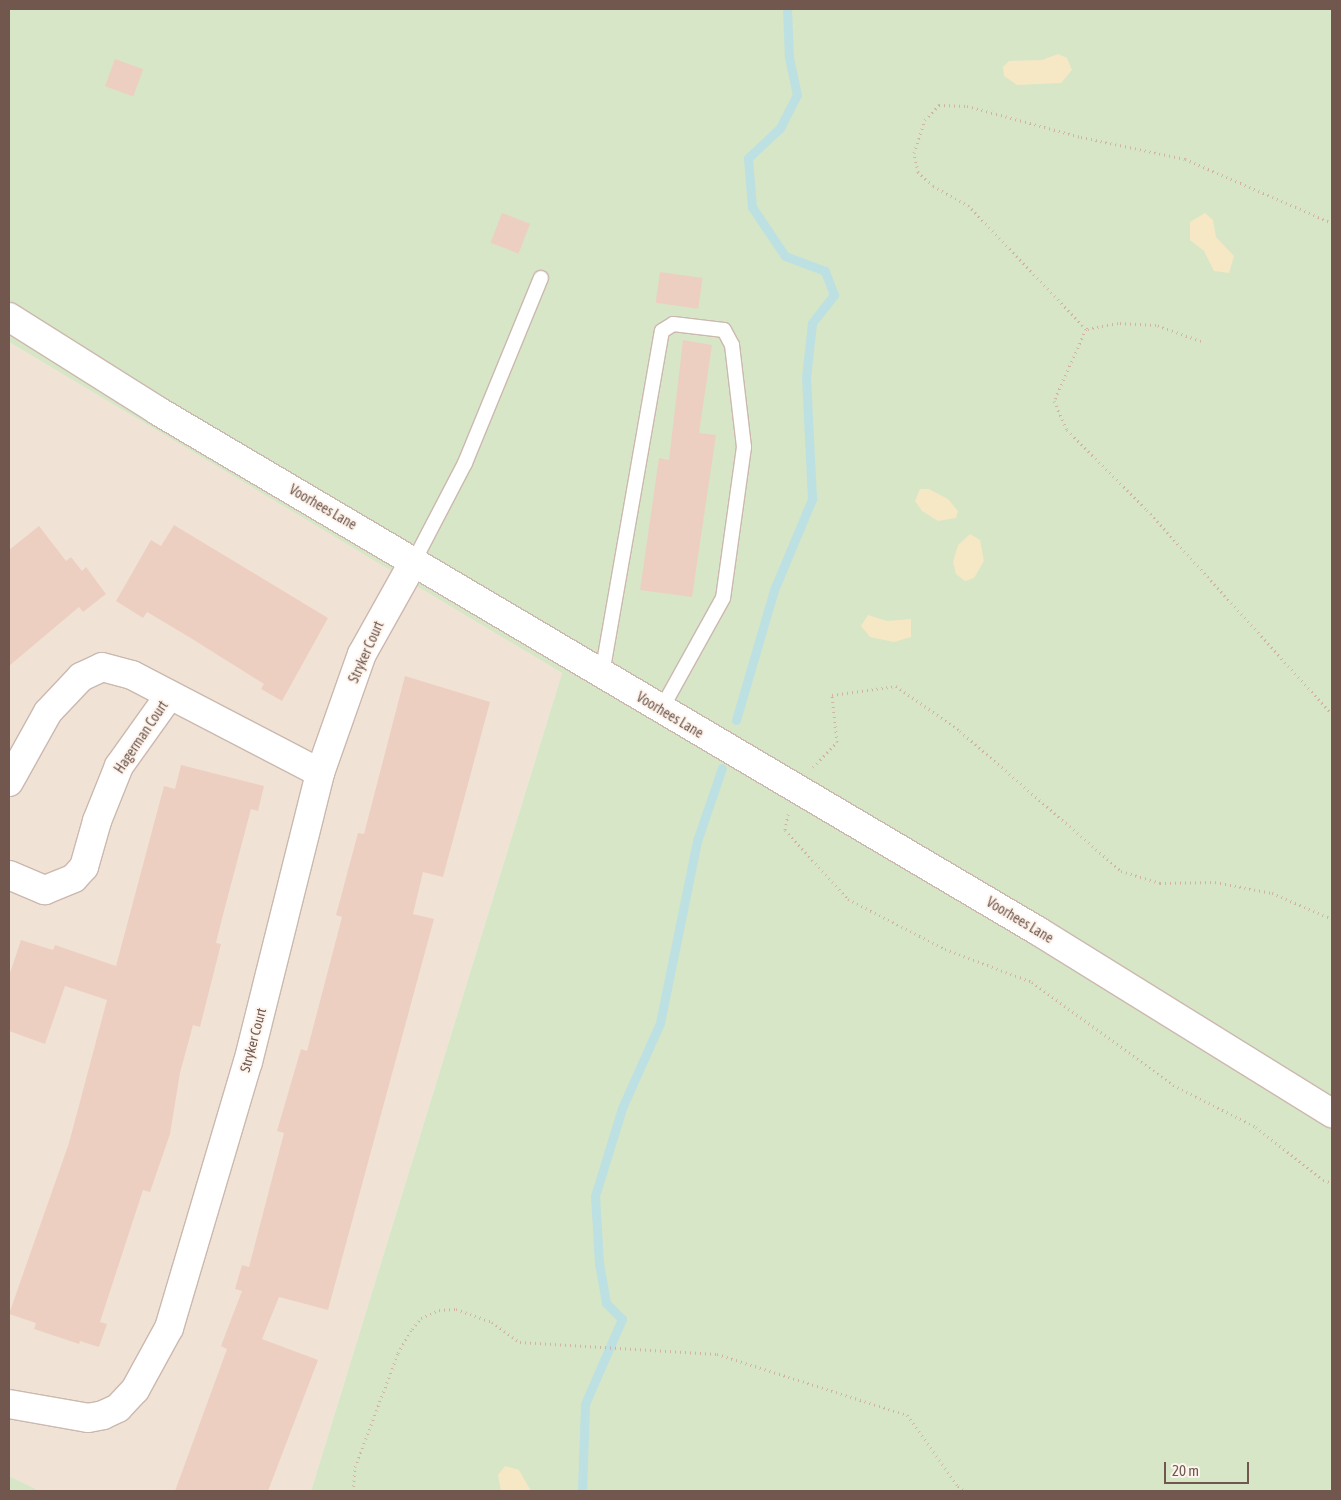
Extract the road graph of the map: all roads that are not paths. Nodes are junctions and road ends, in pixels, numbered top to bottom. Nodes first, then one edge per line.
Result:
1 (541, 278) dead end
2 (9, 317) edge
3 (414, 560) junction
4 (602, 674) junction
5 (169, 696) junction
6 (661, 710) junction
7 (320, 773) junction
8 (9, 782) edge
9 (9, 876) edge
10 (1332, 1113) edge
11 (9, 1404) edge

1 - 3 lane
2 - 3 street, Voorhees Lane
3 - 4 street, Voorhees Lane
3 - 7 street, Stryker Court
4 - 6 street, Voorhees Lane
4 - 6 lane
5 - 7 street, Hagerman Court
5 - 8 street, Hagerman Court
5 - 9 street, Hagerman Court
6 - 10 street, Voorhees Lane
7 - 11 street, Stryker Court

